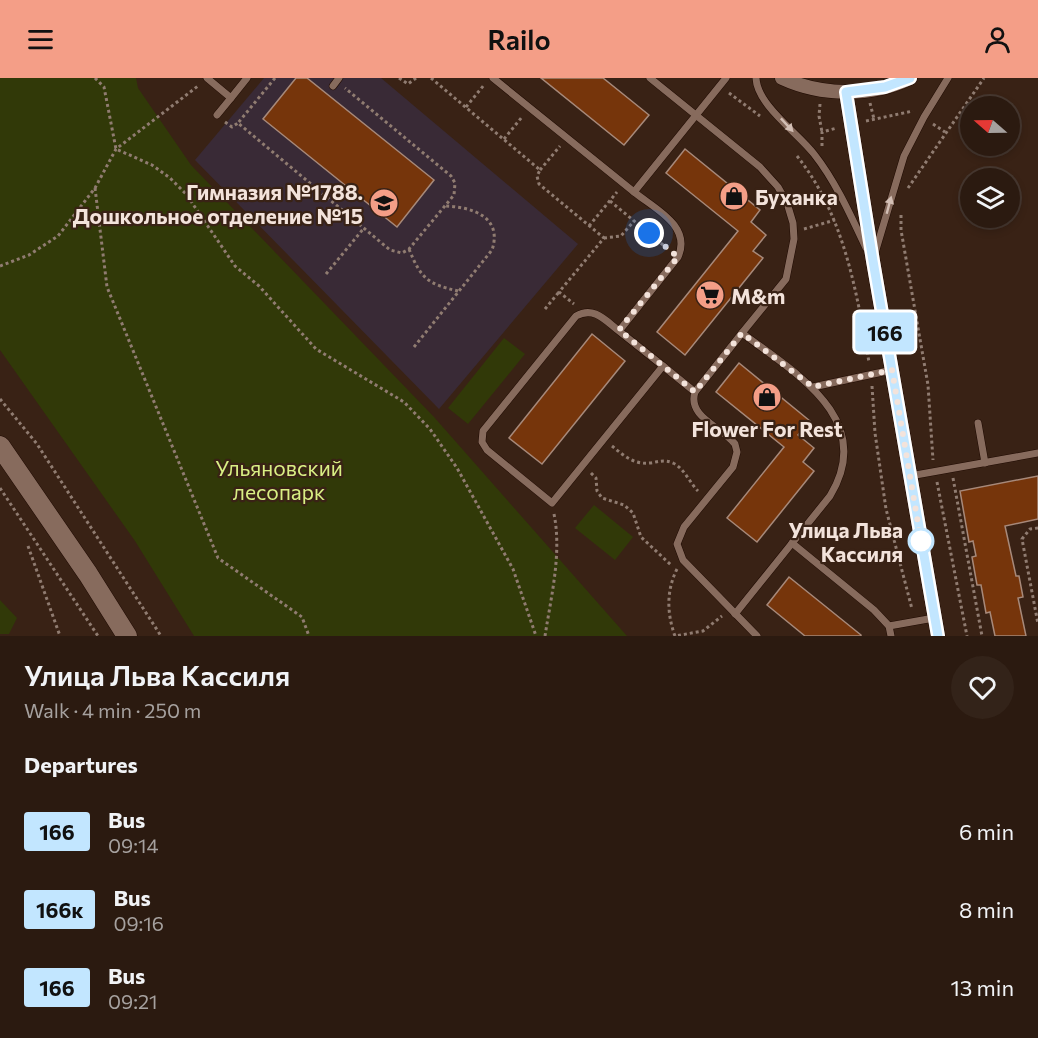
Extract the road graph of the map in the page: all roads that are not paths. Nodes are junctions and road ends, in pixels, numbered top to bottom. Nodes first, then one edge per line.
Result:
1 (208, 78) edge
2 (247, 78) edge
3 (491, 78) edge
4 (650, 78) edge
5 (726, 78) edge
6 (756, 78) edge
7 (782, 78) edge
8 (910, 78) edge
9 (948, 78) edge
10 (846, 92) junction
11 (231, 98) junction
12 (217, 115) dead end
13 (696, 116) junction
14 (634, 192) junction
15 (873, 261) junction
16 (619, 330) junction
17 (742, 333) junction
18 (663, 366) junction
19 (892, 370) junction
20 (813, 387) junction
21 (695, 392) junction
22 (978, 423) dead end
23 (0, 446) edge
24 (1038, 453) edge
25 (985, 463) junction
26 (910, 476) junction
27 (792, 543) junction
28 (735, 614) junction
29 (934, 618) junction
30 (889, 626) junction
31 (127, 636) edge
32 (757, 636) edge
33 (891, 636) edge
34 (938, 636) edge

1 - 11 lane
2 - 11 lane
3 - 14 lane
4 - 13 lane
5 - 13 lane
6 -> 15 lane
7 - 10 street
8 - 10 street
15 -> 9 lane
10 - 15 street
11 - 12 lane
13 - 14 lane
13 - 17 lane
14 - 16 lane
15 - 19 street
16 - 18 lane
16 - 18 lane
17 - 20 lane
17 - 21 lane
18 - 21 lane
19 - 20 lane
19 - 26 street
20 - 27 lane
21 - 28 lane
22 - 25 lane
23 - 31 street
24 - 25 lane
25 - 26 lane
26 - 29 street
27 - 28 lane
27 - 30 lane
28 - 32 lane
29 - 30 lane
29 - 34 street
30 - 33 lane

